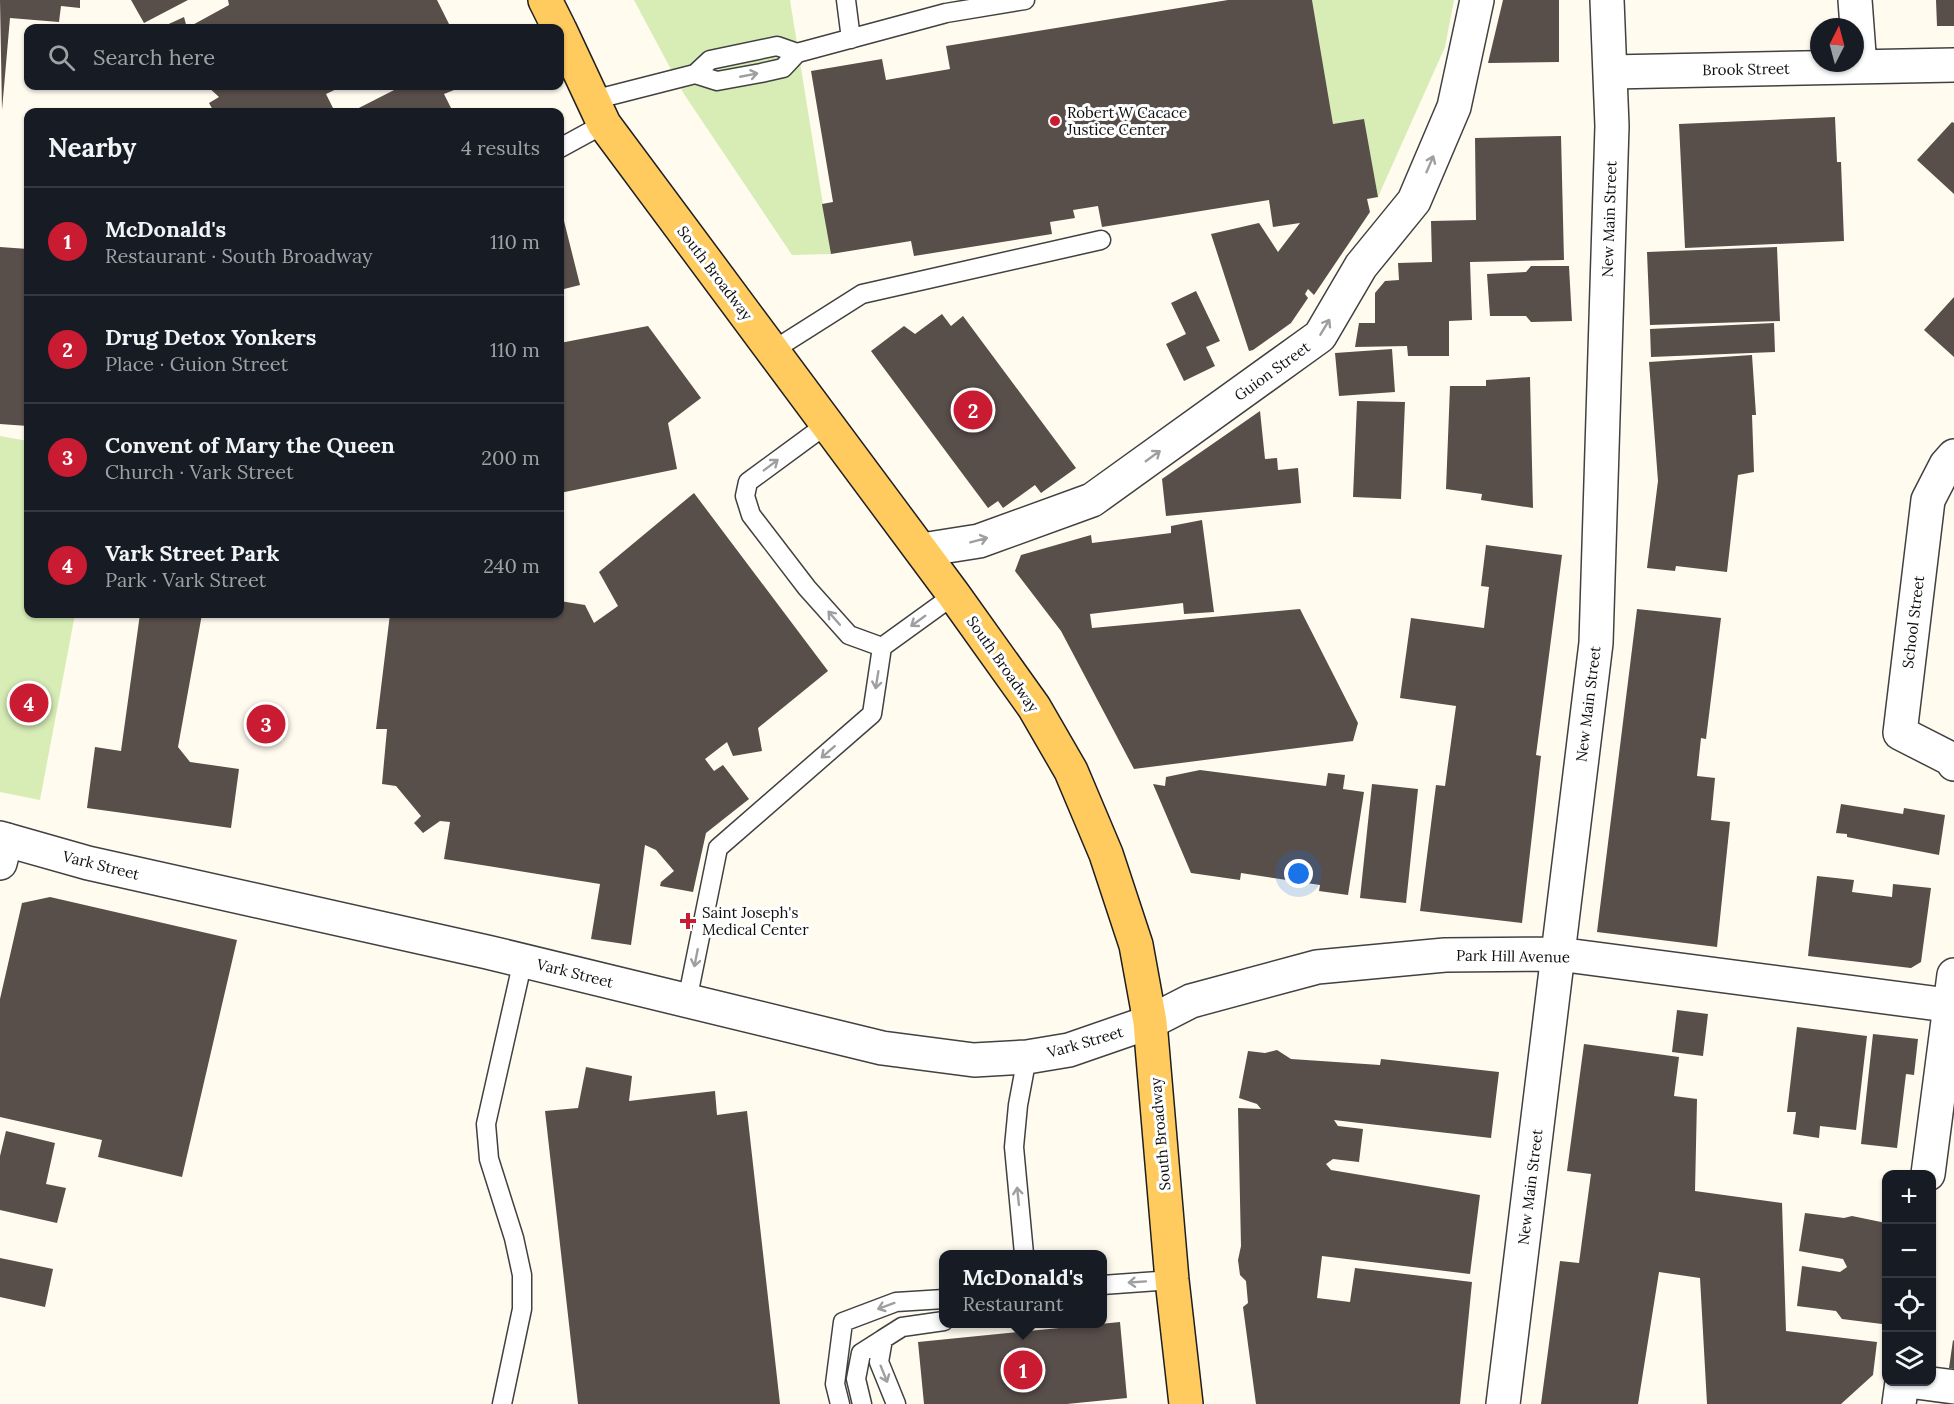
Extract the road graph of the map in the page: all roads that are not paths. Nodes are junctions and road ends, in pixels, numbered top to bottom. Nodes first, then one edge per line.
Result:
1 (545, 0) edge
2 (846, 0) edge
3 (1026, 0) edge
4 (1477, 0) edge
5 (1607, 0) edge
6 (1855, 0) edge
7 (945, 6) edge
8 (1856, 18) edge
9 (557, 24) edge
10 (564, 39) edge
11 (851, 39) junction
12 (1954, 65) edge
13 (1864, 67) edge
14 (1810, 68) edge
15 (1611, 72) junction
16 (599, 112) junction
17 (564, 144) edge
18 (1101, 240) dead end
19 (772, 351) junction
20 (827, 424) junction
21 (1954, 456) edge
22 (922, 550) junction
23 (954, 595) junction
24 (882, 647) junction
25 (1954, 764) edge
26 (2, 847) edge
27 (1558, 954) junction
28 (523, 960) junction
29 (1952, 995) edge
30 (687, 1001) junction
31 (1150, 1022) junction
32 (1028, 1057) junction
33 (1929, 1170) edge
34 (1024, 1250) edge
35 (1172, 1280) junction
36 (1107, 1285) edge
37 (939, 1299) edge
38 (939, 1322) edge
39 (883, 1339) junction
40 (1936, 1385) edge
41 (1901, 1386) edge
42 (1954, 1387) edge
43 (502, 1404) edge
44 (840, 1404) edge
45 (862, 1404) edge
46 (896, 1404) edge
47 (1186, 1404) edge
48 (1503, 1404) edge
49 (1899, 1404) edge

1 - 9 main road, South Broadway
2 - 11 lane
3 - 7 lane
22 -> 4 street, Guion Street
5 - 15 street, New Main Street
6 - 8 street
7 - 11 lane
10 - 16 main road, South Broadway
11 - 16 lane
12 - 13 street, Brook Street
14 - 15 street, Brook Street
15 - 27 street, New Main Street
16 - 17 lane
16 - 19 main road, South Broadway
18 - 19 lane
19 - 20 main road, South Broadway
20 - 22 main road, South Broadway
24 -> 20 lane
21 - 25 street, School Street
22 - 23 main road, South Broadway
23 -> 24 lane
23 - 31 main road, South Broadway
24 -> 30 lane
26 - 28 street, Vark Street
27 - 29 street, Park Hill Avenue
27 - 31 street, Park Hill Avenue
27 - 48 street, New Main Street
28 - 30 street, Vark Street
28 - 43 lane
29 - 33 street
30 - 32 street, Vark Street
31 - 32 street, Vark Street
31 - 35 main road, South Broadway
34 -> 32 lane
35 -> 36 lane
35 - 47 main road, South Broadway
37 -> 44 lane
38 - 39 lane
39 - 45 lane
39 -> 46 lane
40 - 42 street
41 - 49 street

